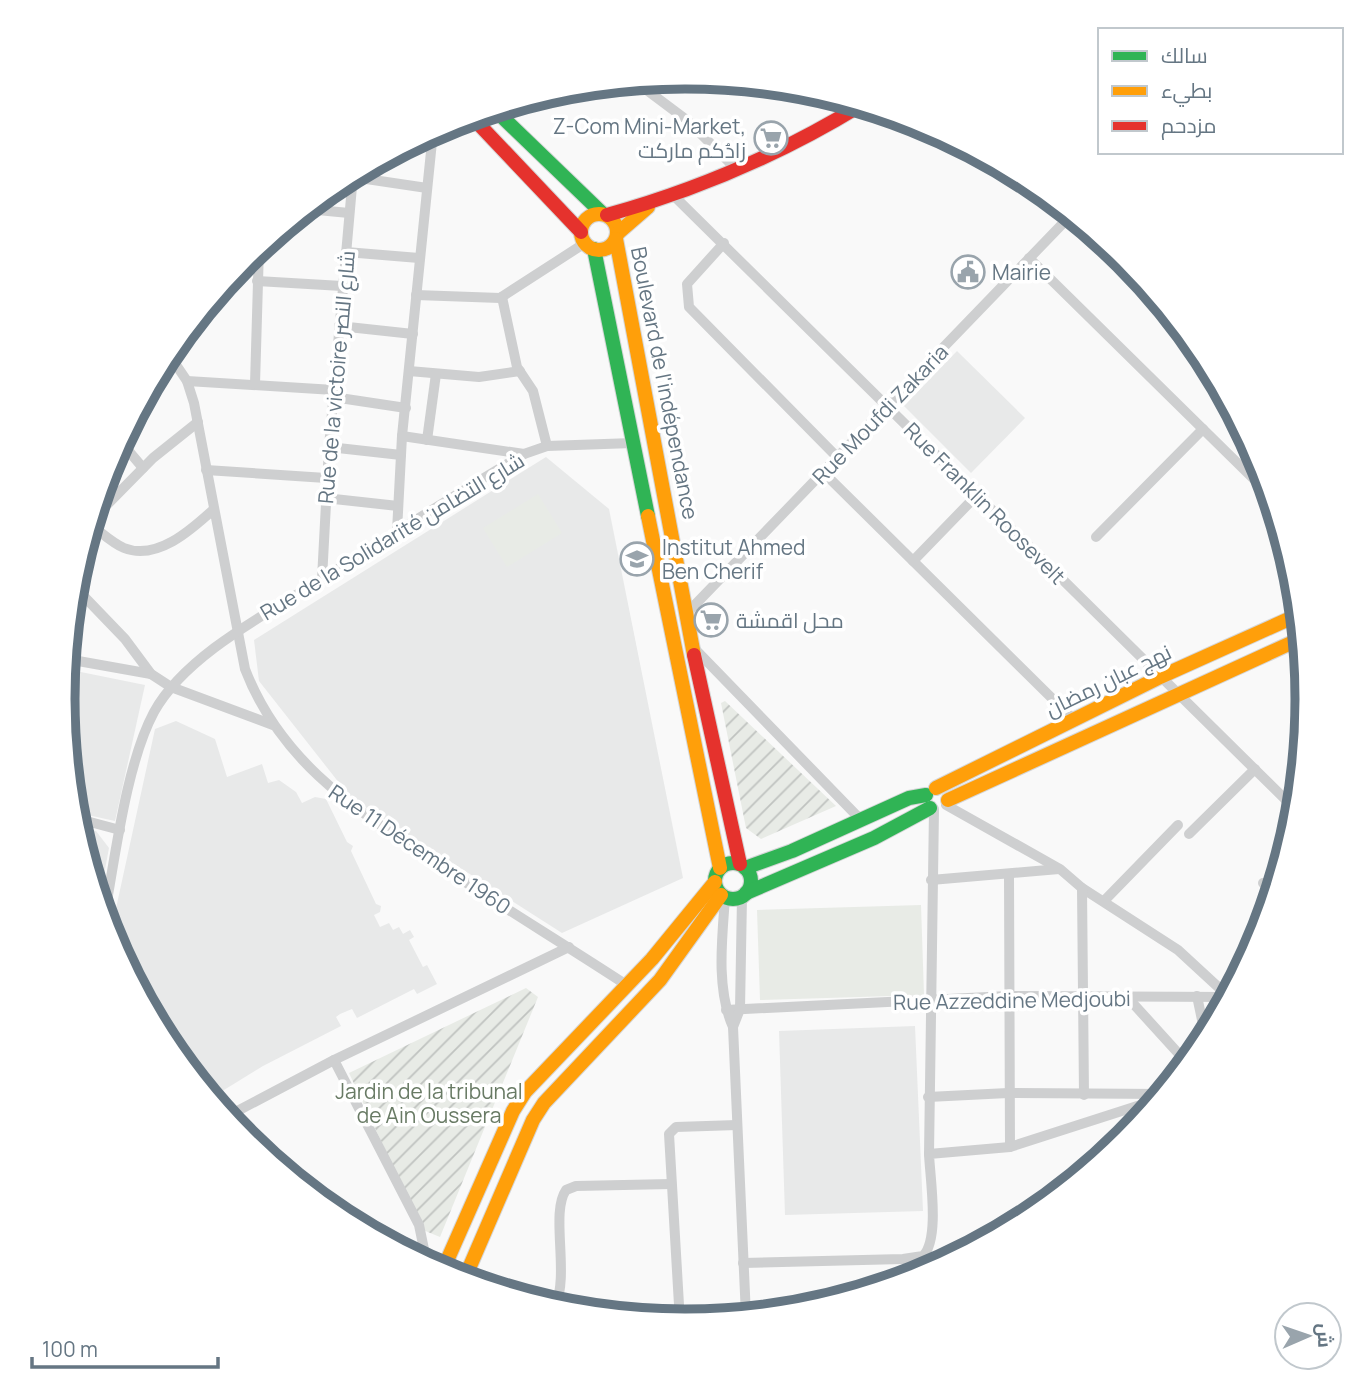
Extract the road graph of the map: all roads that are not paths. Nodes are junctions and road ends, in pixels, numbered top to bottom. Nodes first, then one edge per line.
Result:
1 (648, 91) edge
2 (850, 112) edge
3 (503, 118) edge
4 (480, 125) edge
5 (432, 145) edge
6 (737, 170) junction
7 (368, 178) edge
8 (427, 188) junction
9 (352, 189) edge
10 (673, 195) junction
11 (652, 204) junction
12 (321, 210) edge
13 (349, 213) junction
14 (605, 215) junction
15 (1065, 222) edge
16 (617, 236) junction
17 (587, 241) junction
18 (724, 243) junction
19 (346, 251) junction
20 (419, 258) junction
21 (1030, 258) junction
22 (258, 264) edge
23 (257, 281) junction
24 (342, 285) junction
25 (416, 295) junction
26 (502, 297) junction
27 (339, 326) junction
28 (413, 334) junction
29 (175, 364) edge
30 (409, 372) junction
31 (520, 372) junction
32 (436, 374) junction
33 (187, 381) junction
34 (255, 384) junction
35 (334, 393) junction
36 (886, 406) junction
37 (406, 408) junction
38 (198, 422) junction
39 (1203, 429) junction
40 (402, 436) junction
41 (427, 440) junction
42 (633, 443) junction
43 (547, 446) junction
44 (329, 447) junction
45 (129, 451) edge
46 (524, 454) junction
47 (401, 455) junction
48 (838, 458) junction
49 (143, 468) junction
50 (206, 470) junction
51 (824, 473) junction
52 (326, 478) junction
53 (1254, 479) edge
54 (976, 495) junction
55 (325, 498) junction
56 (108, 504) edge
57 (398, 506) junction
58 (214, 510) junction
59 (99, 531) edge
60 (397, 531) junction
61 (1096, 537) dead end
62 (913, 561) junction
63 (322, 579) junction
64 (683, 585) junction
65 (663, 587) junction
66 (84, 597) edge
67 (688, 612) junction
68 (1291, 618) edge
69 (237, 631) junction
70 (1293, 642) edge
71 (693, 647) junction
72 (77, 661) edge
73 (151, 674) junction
74 (1160, 677) junction
75 (171, 687) junction
76 (1176, 694) junction
77 (1073, 720) junction
78 (274, 725) junction
79 (1255, 769) junction
80 (937, 801) junction
81 (1287, 801) edge
82 (861, 820) junction
83 (88, 821) edge
84 (1178, 825) dead end
85 (120, 830) junction
86 (1189, 834) dead end
87 (742, 866) junction
88 (1060, 869) junction
89 (1009, 876) junction
90 (931, 880) junction
91 (1263, 883) dead end
92 (720, 886) junction
93 (1266, 886) edge
94 (1082, 888) junction
95 (744, 895) junction
96 (108, 896) edge
97 (1104, 901) junction
98 (569, 947) junction
99 (628, 986) junction
100 (1222, 990) edge
101 (1008, 996) junction
102 (1081, 996) junction
103 (1197, 996) junction
104 (1218, 997) edge
105 (1129, 999) junction
106 (930, 1000) junction
107 (740, 1009) junction
108 (726, 1010) junction
109 (1203, 1023) edge
110 (733, 1027) junction
111 (1181, 1056) edge
112 (334, 1060) junction
113 (1008, 1093) junction
114 (1151, 1094) edge
115 (1084, 1095) junction
116 (928, 1097) junction
117 (1143, 1103) edge
118 (236, 1112) edge
119 (737, 1125) junction
120 (1010, 1147) junction
121 (929, 1154) junction
122 (671, 1184) junction
123 (424, 1251) edge
124 (445, 1260) edge
125 (743, 1263) junction
126 (469, 1269) edge
127 (559, 1296) edge
128 (745, 1306) edge
129 (679, 1310) edge

1 - 6 street
2 - 6 main road
3 - 14 main road
4 - 17 main road
5 - 8 street
6 - 10 main road
7 - 8 street
8 - 20 street
9 - 13 street, Rue de la victoire شارع النصر
10 - 11 main road
10 - 18 street, Rue Franklin Roosevelt
11 - 14 main road
11 - 16 main road
12 - 13 street
13 - 19 street, Rue de la victoire شارع النصر
14 - 16 main road
14 - 17 main road
15 - 21 street, Rue Moufdi Zakaria
16 - 17 main road
16 - 64 main road, Boulevard de l'indépendance
17 - 26 street
17 - 42 main road, Boulevard de l'indépendance
18 - 36 street, Rue Franklin Roosevelt
18 - 48 street
19 - 20 street
19 - 24 street, Rue de la victoire شارع النصر
20 - 25 street
21 - 36 street, Rue Moufdi Zakaria
21 - 39 street
22 - 23 street
23 - 24 street
23 - 34 street
24 - 27 street, Rue de la victoire شارع النصر
25 - 26 street
25 - 28 street
26 - 31 street
27 - 28 street
27 - 35 street, Rue de la victoire شارع النصر
28 - 30 street
29 - 33 street, Rue 11 Décembre 1960
30 - 32 street
30 - 37 street
31 - 32 street
31 - 43 street
32 - 41 street
33 - 34 street
33 - 38 street, Rue 11 Décembre 1960
34 - 35 street
35 - 37 street
35 - 44 street, Rue de la victoire شارع النصر
36 - 48 street, Rue Moufdi Zakaria
36 - 54 street, Rue Franklin Roosevelt
37 - 40 street
38 - 49 street
38 - 50 street, Rue 11 Décembre 1960
39 - 53 street
39 - 61 street
40 - 41 street
40 - 47 street
41 - 46 street
42 - 43 street, Rue de la Solidarité شارع التضامن
42 - 65 main road, Boulevard de l'indépendance
43 - 46 street, Rue de la Solidarité شارع التضامن
44 - 47 street
44 - 52 street, Rue de la victoire شارع النصر
45 - 49 street
46 - 60 street, Rue de la Solidarité شارع التضامن
47 - 57 street
48 - 51 street, Rue Moufdi Zakaria
49 - 56 street
50 - 52 street
50 - 58 street, Rue 11 Décembre 1960
51 - 62 street
51 - 67 street, Rue Moufdi Zakaria
52 - 55 street, Rue de la victoire شارع النصر
54 - 62 street
54 - 74 street, Rue Franklin Roosevelt
55 - 57 street
55 - 63 street, Rue de la victoire شارع النصر
57 - 60 street
58 - 59 street
58 - 69 street, Rue 11 Décembre 1960
60 - 63 street, Rue de la Solidarité شارع التضامن
62 - 77 street
63 - 69 street, Rue de la Solidarité شارع التضامن
64 - 65 main road
64 - 67 main road, Boulevard de l'indépendance
65 - 92 main road, Boulevard de l'indépendance
66 - 73 street
67 - 71 main road, Boulevard de l'indépendance
68 - 74 main road, نهج عبان رمضان
69 - 75 street, Rue de la Solidarité شارع التضامن
69 - 78 street, Rue 11 Décembre 1960
70 - 76 main road, نهج عبان رمضان
71 - 82 street
71 - 87 main road, Boulevard de l'indépendance
72 - 73 street
73 - 75 street
74 - 76 street, Rue Franklin Roosevelt
74 - 77 main road, نهج عبان رمضان
75 - 78 street
75 - 85 street
76 - 79 street, Rue Franklin Roosevelt
76 - 80 main road, نهج عبان رمضان
77 - 80 main road, نهج عبان رمضان
78 - 98 street, Rue 11 Décembre 1960
79 - 81 street, Rue Franklin Roosevelt
79 - 86 street
80 - 82 main road, نهج عبان رمضان
80 - 88 street
80 - 90 street
80 - 95 main road, نهج عبان رمضان
82 - 87 main road, نهج عبان رمضان
83 - 85 street
84 - 97 street
85 - 96 street
87 - 92 main road, نهج عبان رمضان
87 - 95 main road, Boulevard de l'indépendance
88 - 89 street
88 - 94 street
89 - 90 street
89 - 101 street
90 - 106 street
91 - 93 street
92 - 95 main road, نهج عبان رمضان
92 - 99 main road
92 - 108 street
92 - 126 main road
94 - 97 street
94 - 102 street
95 - 107 street
97 - 100 street
98 - 99 street, Rue 11 Décembre 1960
98 - 112 street
99 - 124 main road
101 - 102 street, Rue Azzeddine Medjoubi
101 - 106 street, Rue Azzeddine Medjoubi
101 - 113 street
102 - 105 street, Rue Azzeddine Medjoubi
102 - 115 street
103 - 104 street, Rue Azzeddine Medjoubi
103 - 105 street, Rue Azzeddine Medjoubi
103 - 109 street
105 - 111 street
106 - 107 street, Rue Azzeddine Medjoubi
106 - 116 street
107 - 108 street, Rue Azzeddine Medjoubi
107 - 110 street
108 - 110 street
110 - 119 street
112 - 118 street
112 - 123 street
113 - 115 street
113 - 116 street
113 - 120 street
114 - 115 street
116 - 121 street
117 - 120 street
119 - 122 street
119 - 125 street
120 - 121 street
121 - 125 street
122 - 127 street
122 - 129 street
125 - 128 street

